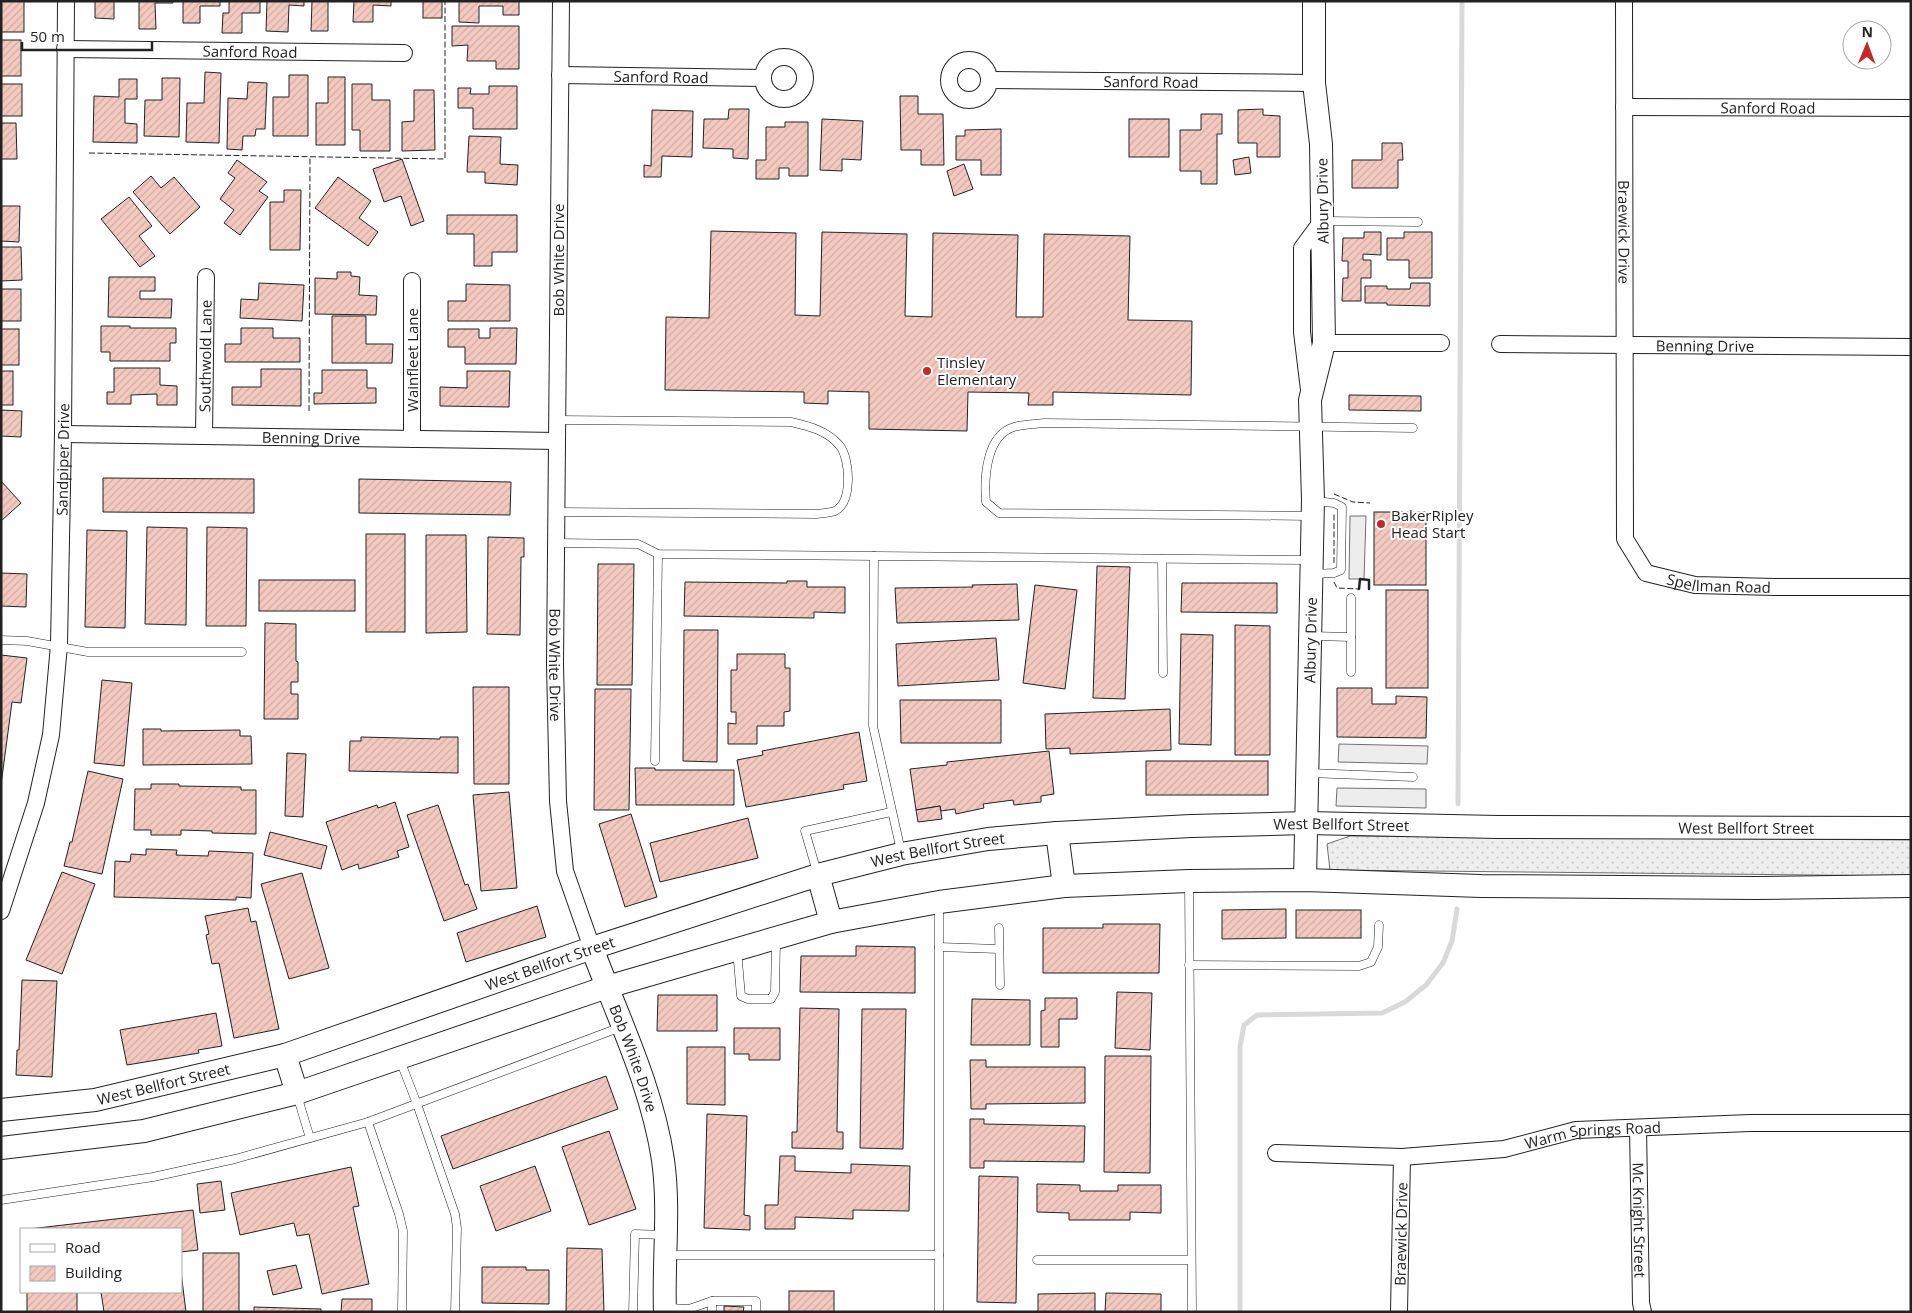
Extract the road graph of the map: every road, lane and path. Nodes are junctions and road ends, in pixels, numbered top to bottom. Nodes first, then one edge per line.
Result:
1 (66, 1) edge
2 (560, 1) edge
3 (1314, 1) edge
4 (1624, 1) edge
5 (66, 49) junction
6 (404, 53) dead end
7 (560, 75) junction
8 (762, 78) dead end
9 (990, 80) dead end
10 (1314, 83) junction
11 (1624, 107) junction
12 (1911, 108) edge
13 (1322, 221) junction
14 (1418, 222) dead end
15 (206, 277) dead end
16 (412, 281) dead end
17 (1324, 343) junction
18 (1441, 343) dead end
19 (1500, 344) dead end
20 (1623, 345) junction
21 (1911, 346) edge
22 (1310, 400) junction
23 (557, 420) junction
24 (1310, 426) junction
25 (1412, 428) dead end
26 (63, 434) junction
27 (204, 436) junction
28 (412, 439) junction
29 (557, 441) junction
30 (1624, 462) joint
31 (1313, 508) junction
32 (556, 512) junction
33 (556, 542) junction
34 (658, 554) junction
35 (874, 556) junction
36 (1162, 559) junction
37 (1311, 567) junction
38 (1911, 587) edge
39 (1351, 598) dead end
40 (1310, 636) junction
41 (1351, 637) junction
42 (1, 640) edge
43 (59, 645) junction
44 (242, 652) dead end
45 (1351, 672) dead end
46 (1163, 673) dead end
47 (655, 761) dead end
48 (1308, 773) junction
49 (1413, 777) dead end
50 (892, 812) junction
51 (1306, 824) junction
52 (1911, 828) edge
53 (1057, 833) junction
54 (901, 854) junction
55 (818, 875) junction
56 (1305, 880) junction
57 (1189, 881) junction
58 (1064, 886) junction
59 (1911, 886) edge
60 (939, 902) junction
61 (1, 911) edge
62 (831, 922) junction
63 (1379, 925) dead end
64 (999, 928) dead end
65 (776, 938) junction
66 (939, 947) junction
67 (592, 948) junction
68 (999, 949) junction
69 (737, 950) junction
70 (1189, 965) junction
71 (1000, 985) dead end
72 (607, 987) junction
73 (622, 1026) junction
74 (285, 1055) junction
75 (399, 1058) junction
76 (297, 1093) junction
77 (417, 1104) junction
78 (1, 1110) edge
79 (368, 1122) junction
80 (1911, 1124) edge
81 (1638, 1128) junction
82 (310, 1138) junction
83 (1, 1148) edge
84 (1276, 1153) dead end
85 (1402, 1158) junction
86 (1, 1200) edge
87 (665, 1245) junction
88 (939, 1255) junction
89 (1037, 1260) dead end
90 (1191, 1260) junction
91 (712, 1301) junction
92 (665, 1310) edge
93 (402, 1312) edge
94 (454, 1312) edge
95 (633, 1312) edge
96 (712, 1312) edge
97 (756, 1312) edge
98 (939, 1312) edge
99 (1192, 1312) edge
100 (1399, 1312) edge
101 (1643, 1312) edge

1 - 5 street, Sandpiper Drive
2 - 7 street, Bob White Drive
3 - 10 main road, Albury Drive
4 - 11 street, Braewick Drive
5 - 6 street, Sanford Road
5 - 26 street, Sandpiper Drive
7 - 8 street, Sanford Road
7 - 23 street, Bob White Drive
9 - 10 street, Sanford Road
10 - 13 main road, Albury Drive
11 - 12 street, Sanford Road
11 - 20 street, Braewick Drive
13 - 14 lane
13 - 17 main road, Albury Drive
13 - 22 street, Albury Drive
15 - 27 street, Southwold Lane
16 - 28 street, Wainfleet Lane
17 - 18 street
17 - 22 main road, Albury Drive
19 - 20 street, Benning Drive
20 - 21 street, Benning Drive
20 - 30 street, Braewick Drive
22 - 24 main road, Albury Drive
23 - 29 street, Bob White Drive
23 - 32 lane
24 - 25 lane
24 - 31 main road, Albury Drive
24 - 31 lane
26 - 27 street, Benning Drive
26 - 43 street, Sandpiper Drive
27 - 28 street, Benning Drive
28 - 29 street, Benning Drive
29 - 32 street, Bob White Drive
30 - 38 street, Spellman Road
31 - 37 main road, Albury Drive
31 - 37 lane
32 - 33 street, Bob White Drive
33 - 34 lane
33 - 67 street, Bob White Drive
34 - 35 lane
34 - 47 lane
35 - 36 lane
35 - 50 lane
36 - 37 lane
36 - 46 lane
37 - 40 main road, Albury Drive
39 - 41 lane
40 - 41 lane
40 - 48 main road, Albury Drive
41 - 45 lane
42 - 43 lane
43 - 44 lane
43 - 61 street, Sandpiper Drive
48 - 49 lane
48 - 51 main road, Albury Drive
50 - 54 lane
50 - 55 lane
51 - 52 main road, West Bellfort Street
51 - 53 main road, West Bellfort Street
51 - 56 main road, Albury Drive
53 - 54 main road, West Bellfort Street
53 - 58 main road
54 - 55 main road, West Bellfort Street
55 - 62 main road
55 - 67 main road, West Bellfort Street
56 - 57 main road
56 - 59 main road
57 - 58 main road
57 - 70 lane
58 - 60 main road
60 - 62 main road
60 - 66 lane
62 - 65 main road
63 - 70 lane
64 - 68 lane
65 - 69 main road
65 - 69 lane
66 - 68 lane
66 - 88 lane
67 - 72 main road, Bob White Drive
67 - 74 main road, West Bellfort Street
68 - 71 lane
69 - 72 main road
70 - 90 lane
72 - 73 main road, Bob White Drive
72 - 75 main road
73 - 77 lane
73 - 87 main road, Bob White Drive
74 - 76 main road
74 - 78 main road, West Bellfort Street
75 - 76 main road
75 - 77 lane
76 - 82 lane
76 - 83 main road
77 - 79 lane
77 - 94 lane
79 - 82 lane
79 - 93 lane
80 - 81 street, Warm Springs Road
81 - 85 street, Warm Springs Road
81 - 101 street, Mc Knight Street
82 - 86 lane
84 - 85 street, Warm Springs Road
85 - 100 street, Braewick Drive
87 - 88 lane
87 - 92 main road, Bob White Drive
87 - 95 lane
88 - 98 lane
89 - 90 lane
90 - 99 lane
91 - 92 lane
91 - 96 lane
91 - 97 lane

